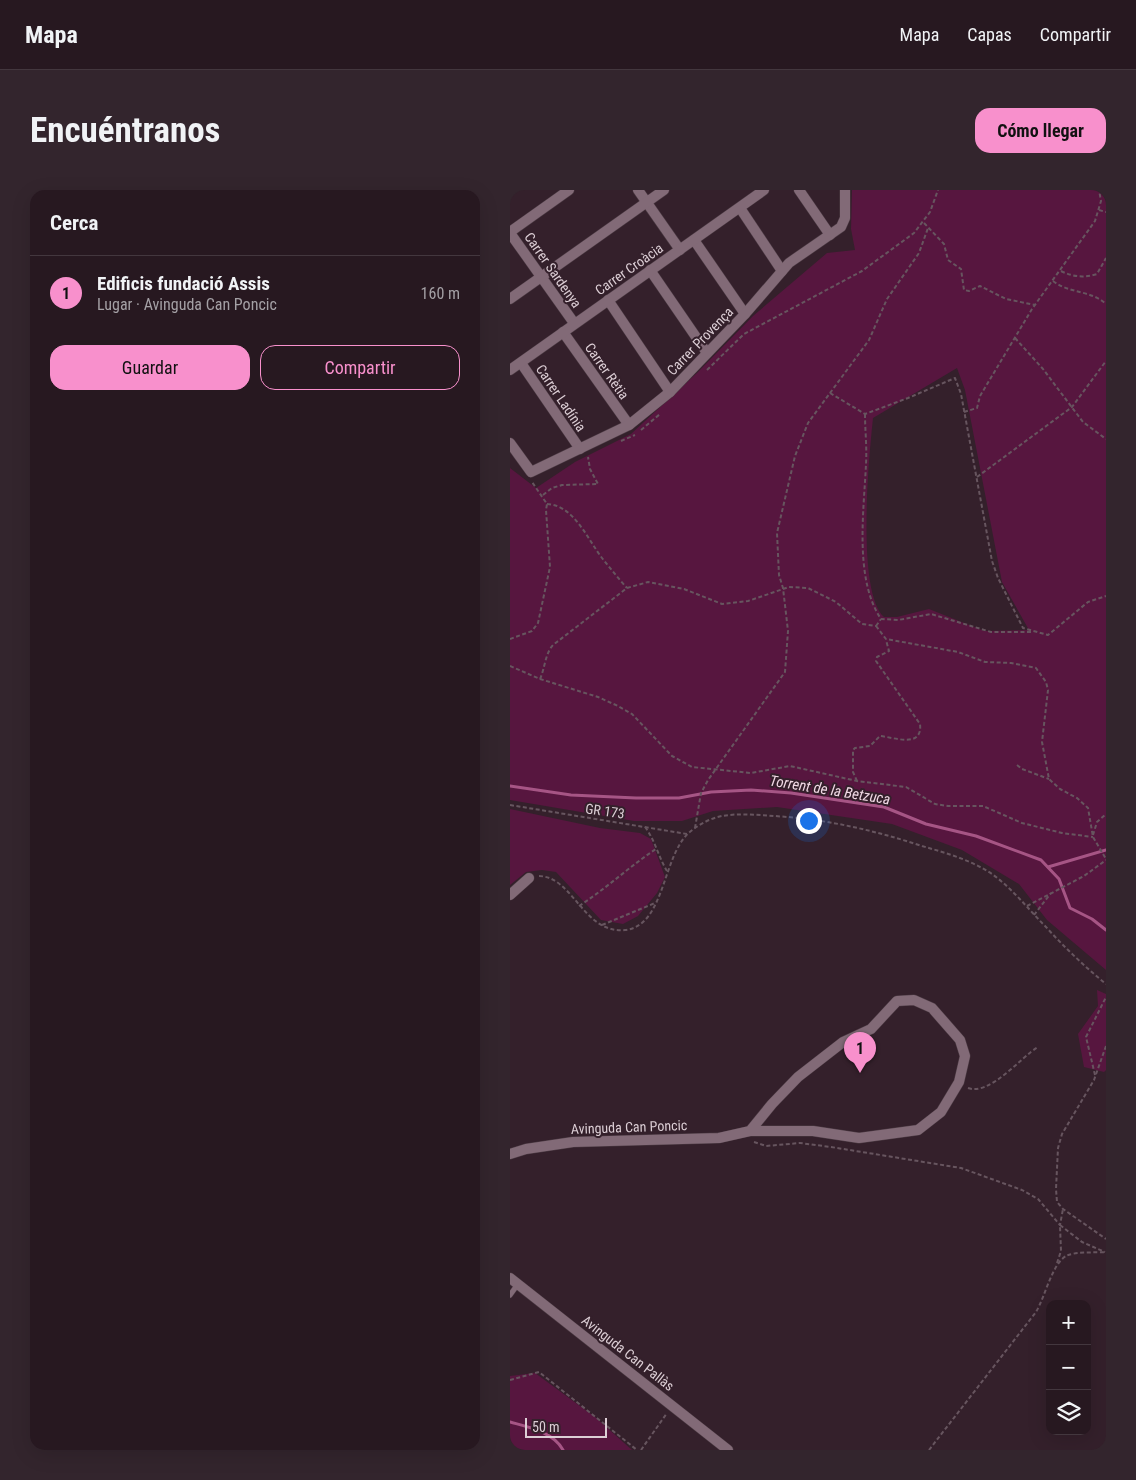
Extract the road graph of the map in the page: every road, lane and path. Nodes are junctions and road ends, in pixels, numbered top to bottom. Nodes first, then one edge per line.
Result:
1 (569, 190) edge
2 (638, 190) edge
3 (664, 190) edge
4 (764, 190) edge
5 (799, 190) edge
6 (845, 190) edge
7 (938, 190) edge
8 (1099, 190) edge
9 (647, 202) junction
10 (740, 208) junction
11 (1099, 210) junction
12 (1106, 212) edge
13 (924, 223) junction
14 (928, 228) junction
15 (510, 232) edge
16 (830, 235) junction
17 (694, 240) junction
18 (680, 250) junction
19 (1106, 258) edge
20 (650, 270) junction
21 (782, 271) junction
22 (1061, 271) junction
23 (542, 277) junction
24 (1053, 281) junction
25 (510, 299) edge
26 (608, 300) junction
27 (1106, 304) edge
28 (1035, 305) junction
29 (745, 314) junction
30 (769, 320) dead end
31 (574, 323) junction
32 (563, 332) junction
33 (1015, 338) junction
34 (707, 353) junction
35 (1106, 361) edge
36 (521, 362) junction
37 (510, 370) edge
38 (670, 392) junction
39 (829, 392) junction
40 (1072, 407) junction
41 (964, 412) junction
42 (865, 414) junction
43 (629, 425) junction
44 (1106, 439) edge
45 (510, 443) edge
46 (580, 449) junction
47 (977, 477) junction
48 (543, 495) dead end
49 (548, 504) junction
50 (627, 588) junction
51 (783, 588) junction
52 (1106, 596) edge
53 (881, 619) junction
54 (876, 626) junction
55 (1034, 632) junction
56 (510, 639) edge
57 (886, 639) junction
58 (510, 666) edge
59 (540, 679) junction
60 (1017, 765) dead end
61 (717, 769) junction
62 (1049, 778) junction
63 (857, 782) junction
64 (510, 805) edge
65 (1106, 814) edge
66 (645, 827) junction
67 (695, 828) junction
68 (687, 834) junction
69 (1093, 837) junction
70 (656, 849) junction
71 (1106, 860) edge
72 (667, 870) junction
73 (529, 878) joint
74 (1052, 893) junction
75 (510, 895) edge
76 (655, 903) junction
77 (580, 906) junction
78 (1027, 906) junction
79 (1034, 915) junction
80 (602, 925) junction
81 (1106, 984) edge
82 (1106, 997) edge
83 (1106, 1046) edge
84 (1038, 1047) dead end
85 (1095, 1077) junction
86 (959, 1082) junction
87 (750, 1131) junction
88 (753, 1142) dead end
89 (510, 1154) edge
90 (1063, 1208) junction
91 (1060, 1224) junction
92 (1106, 1238) edge
93 (1106, 1252) edge
94 (1056, 1265) junction
95 (514, 1281) edge
96 (510, 1295) edge
97 (510, 1380) edge
98 (672, 1406) junction
99 (637, 1450) edge
100 (641, 1450) edge
101 (728, 1450) edge
102 (929, 1450) edge

1 - 15 street
2 - 9 street
3 - 9 street
4 - 10 street, Carrer Croàcia
5 - 16 street
6 - 16 street, Carrer Provença
7 - 13 path
8 - 11 path
9 - 18 street
9 - 23 street
10 - 17 street, Carrer Croàcia
10 - 21 street
11 - 12 path
11 - 22 path
13 - 14 path
13 - 30 path
14 - 28 path
14 - 39 path
15 - 23 street, Carrer Sardenya
16 - 21 street, Carrer Provença
17 - 18 street, Carrer Croàcia
17 - 29 street
18 - 20 street, Carrer Croàcia
19 - 22 path
20 - 26 street, Carrer Croàcia
20 - 34 street
21 - 29 street, Carrer Provença
22 - 24 path
23 - 25 street
23 - 31 street, Carrer Sardenya
24 - 27 path
24 - 28 path
26 - 31 street, Carrer Croàcia
26 - 38 street
28 - 33 path
29 - 34 street, Carrer Provença
31 - 32 street, Carrer Croàcia
32 - 36 street, Carrer Croàcia
32 - 43 street, Carrer Rètia
33 - 40 path
33 - 41 path
34 - 38 street, Carrer Provença
35 - 40 path
36 - 37 street, Carrer Croàcia
36 - 46 street, Carrer Ladínia
38 - 43 street, Carrer Provença
39 - 42 path
39 - 51 path
40 - 44 path
40 - 47 path
41 - 42 path
41 - 47 path
42 - 53 path
43 - 46 street, Carrer Provença
45 - 46 street, Carrer Provença
47 - 55 path
48 - 49 path
49 - 50 path
49 - 56 path
50 - 51 path
50 - 59 path
51 - 54 path
51 - 61 path
52 - 55 path
53 - 54 path
53 - 55 path
54 - 57 path
57 - 62 path
57 - 63 path
58 - 59 path
59 - 61 path
60 - 62 path
61 - 63 path
61 - 67 path
62 - 69 path
63 - 69 path
64 - 66 path, GR 173
65 - 69 path
66 - 68 path, GR 173
66 - 70 path
67 - 68 path
67 - 78 path
68 - 72 path
69 - 71 path
70 - 72 path
70 - 77 path
71 - 74 path
72 - 76 path
73 - 75 street
73 - 77 path
74 - 78 path
74 - 79 path
76 - 80 path
76 - 80 path
77 - 80 path
78 - 79 path
79 - 81 path
82 - 85 path
83 - 85 path
84 - 86 path
85 - 90 path
86 - 87 street, Avinguda Can Poncic
86 - 87 street, Avinguda Can Poncic
87 - 89 street, Avinguda Can Poncic
88 - 91 path
90 - 91 path
90 - 92 path
91 - 93 path
91 - 94 path
93 - 94 path
94 - 102 path
95 - 96 lane
95 - 98 street, Avinguda Can Pallàs
97 - 99 path
98 - 100 path
98 - 101 street, Avinguda Can Pallàs

